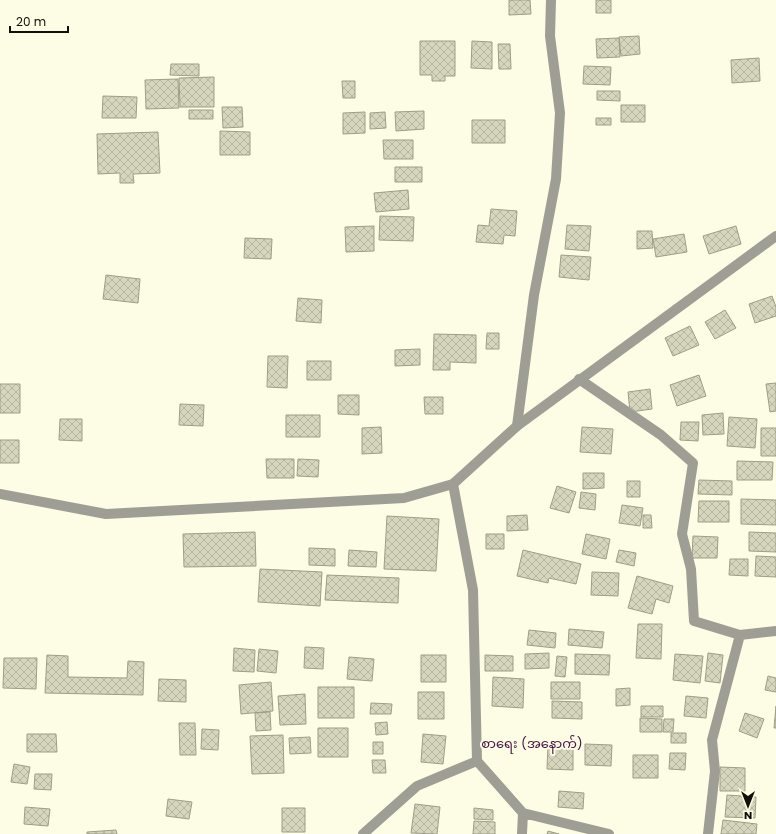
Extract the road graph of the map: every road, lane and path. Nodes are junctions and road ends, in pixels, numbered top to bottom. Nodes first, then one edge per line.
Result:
1 (551, 0) edge
2 (776, 236) edge
3 (579, 379) junction
4 (517, 426) junction
5 (453, 484) junction
6 (0, 494) edge
7 (776, 631) edge
8 (740, 635) junction
9 (477, 761) junction
10 (523, 812) junction
11 (363, 834) edge
12 (522, 834) edge
13 (609, 834) edge
14 (708, 834) edge

1 - 4 street
2 - 3 street
3 - 4 street
3 - 8 street
4 - 5 street
5 - 6 street
5 - 9 street
7 - 8 street
8 - 14 street
9 - 10 street
9 - 11 street
10 - 12 street
10 - 13 street

